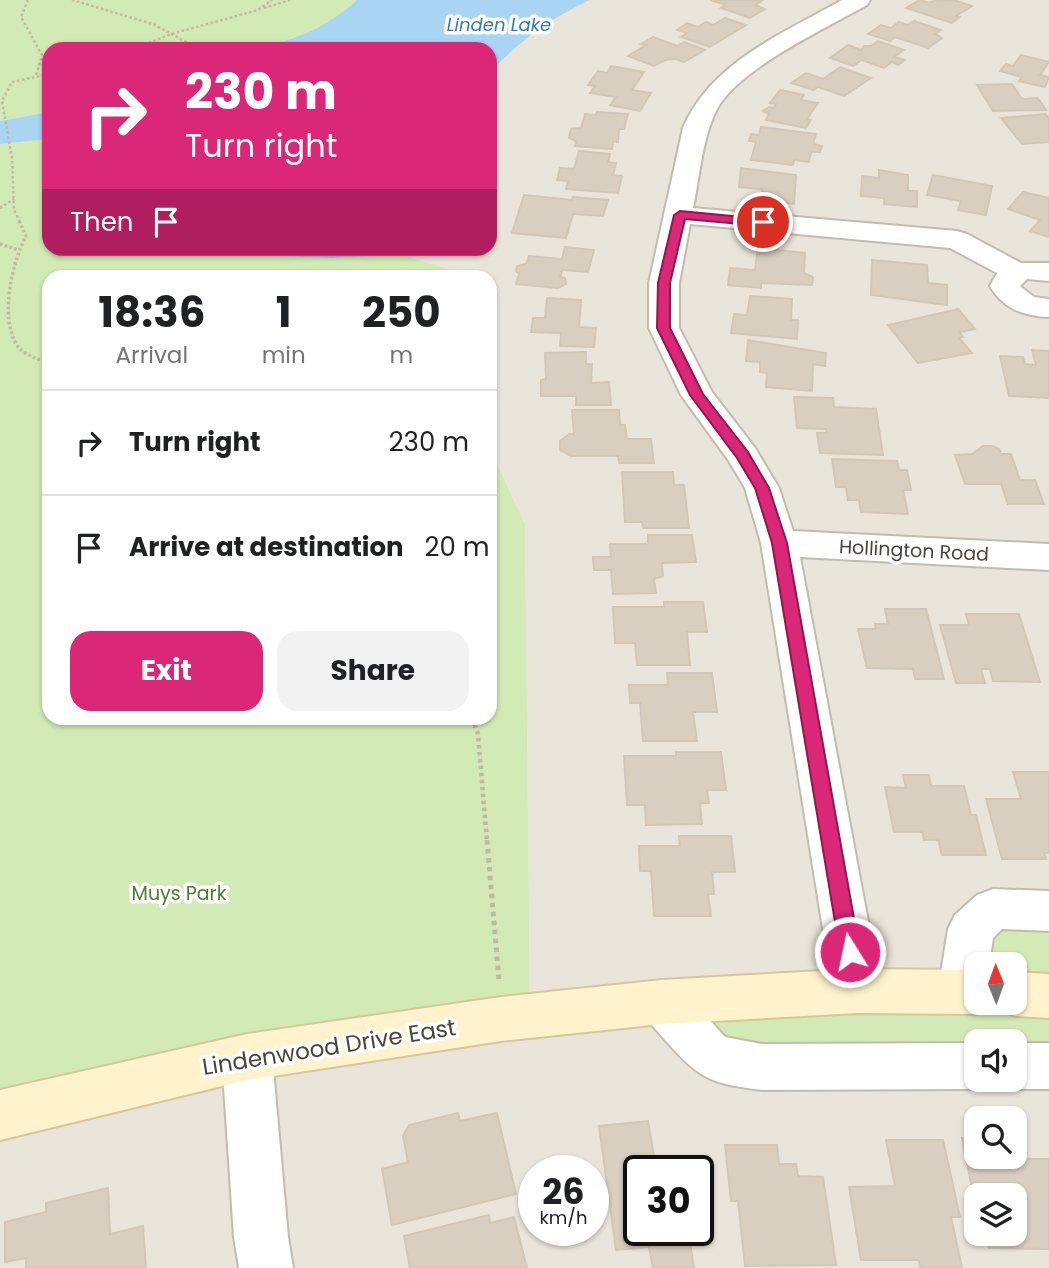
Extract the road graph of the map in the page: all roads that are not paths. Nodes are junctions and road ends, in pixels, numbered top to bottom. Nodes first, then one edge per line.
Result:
1 (859, 0) edge
2 (680, 215) junction
3 (1017, 272) junction
4 (1049, 272) edge
5 (1049, 308) edge
6 (779, 543) junction
7 (1049, 557) edge
8 (1049, 911) edge
9 (970, 952) edge
10 (857, 991) junction
11 (964, 992) edge
12 (1027, 995) edge
13 (1049, 996) edge
14 (662, 1002) junction
15 (247, 1057) junction
16 (964, 1066) edge
17 (1027, 1066) edge
18 (1049, 1066) edge
19 (0, 1115) edge
20 (266, 1268) edge

1 - 2 street
2 - 3 street
2 - 6 street
3 - 4 street
3 - 5 street
6 - 7 street, Hollington Road
6 - 10 street
8 - 9 street, Lindenwood Drive East
10 - 11 street, Lindenwood Drive East
10 - 14 street, Lindenwood Drive East
12 - 13 street
14 - 15 street, Lindenwood Drive East
14 - 16 street
15 - 19 street, Lindenwood Drive East
15 - 20 street
17 - 18 street

